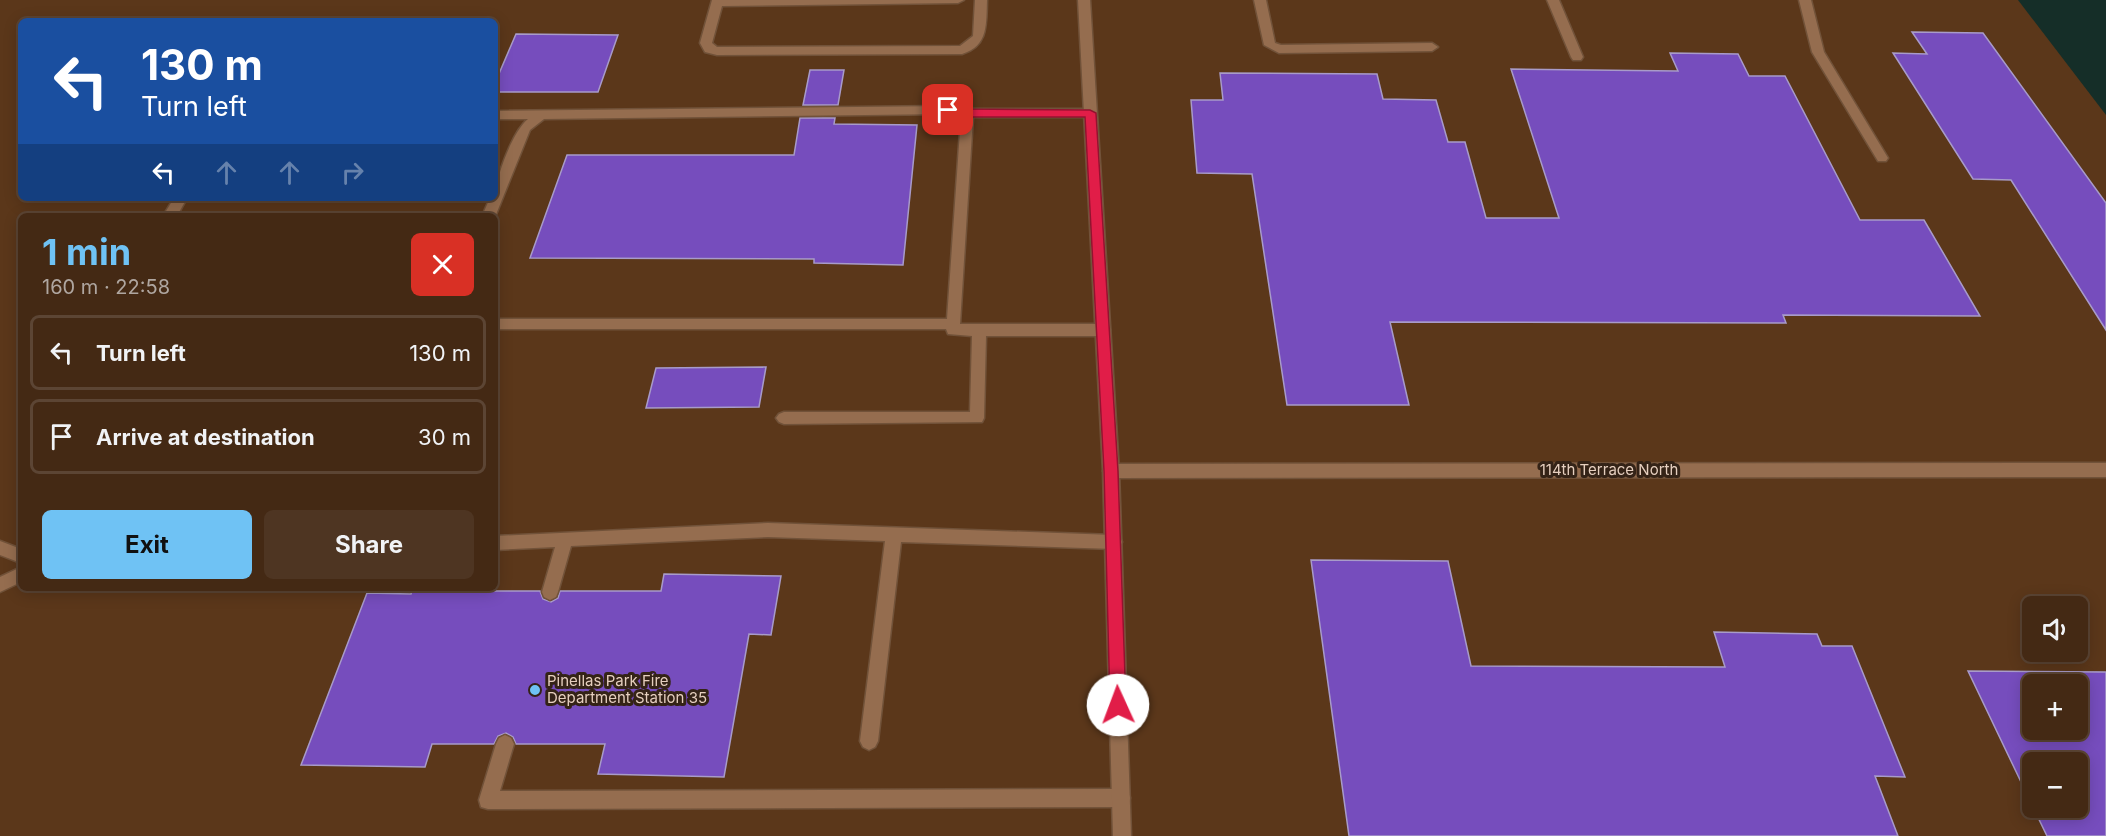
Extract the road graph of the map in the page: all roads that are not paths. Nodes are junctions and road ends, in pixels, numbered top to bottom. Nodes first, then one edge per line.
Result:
1 (958, 0) edge
2 (981, 0) edge
3 (1084, 0) edge
4 (1260, 0) edge
5 (1553, 0) edge
6 (1805, 0) edge
7 (718, 1) edge
8 (1432, 47) dead end
9 (1577, 57) dead end
10 (968, 113) junction
11 (1090, 113) junction
12 (498, 115) edge
13 (541, 115) junction
14 (1882, 158) dead end
15 (498, 194) edge
16 (498, 324) edge
17 (953, 324) junction
18 (979, 330) junction
19 (1103, 330) junction
20 (784, 418) dead end
21 (2106, 470) edge
22 (1111, 471) junction
23 (894, 534) junction
24 (565, 540) junction
25 (1114, 542) junction
26 (498, 543) edge
27 (0, 548) edge
28 (18, 555) edge
29 (18, 576) edge
30 (0, 585) edge
31 (550, 591) dead end
32 (869, 741) dead end
33 (505, 744) dead end
34 (1121, 798) junction
35 (1122, 836) edge

1 - 7 street
2 - 7 street
3 - 11 street
4 - 8 street
5 - 9 street
6 - 14 street
10 - 11 street
10 - 13 street
10 - 17 street
11 - 19 street
12 - 13 street
13 - 15 street
16 - 17 street
17 - 18 street
18 - 19 street
18 - 20 street
19 - 22 street
21 - 22 street, 114th Terrace North
22 - 25 street
23 - 24 street
23 - 25 street
23 - 32 street
24 - 26 street
24 - 31 street
25 - 34 street
27 - 28 street
29 - 30 street
33 - 34 street
34 - 35 street

